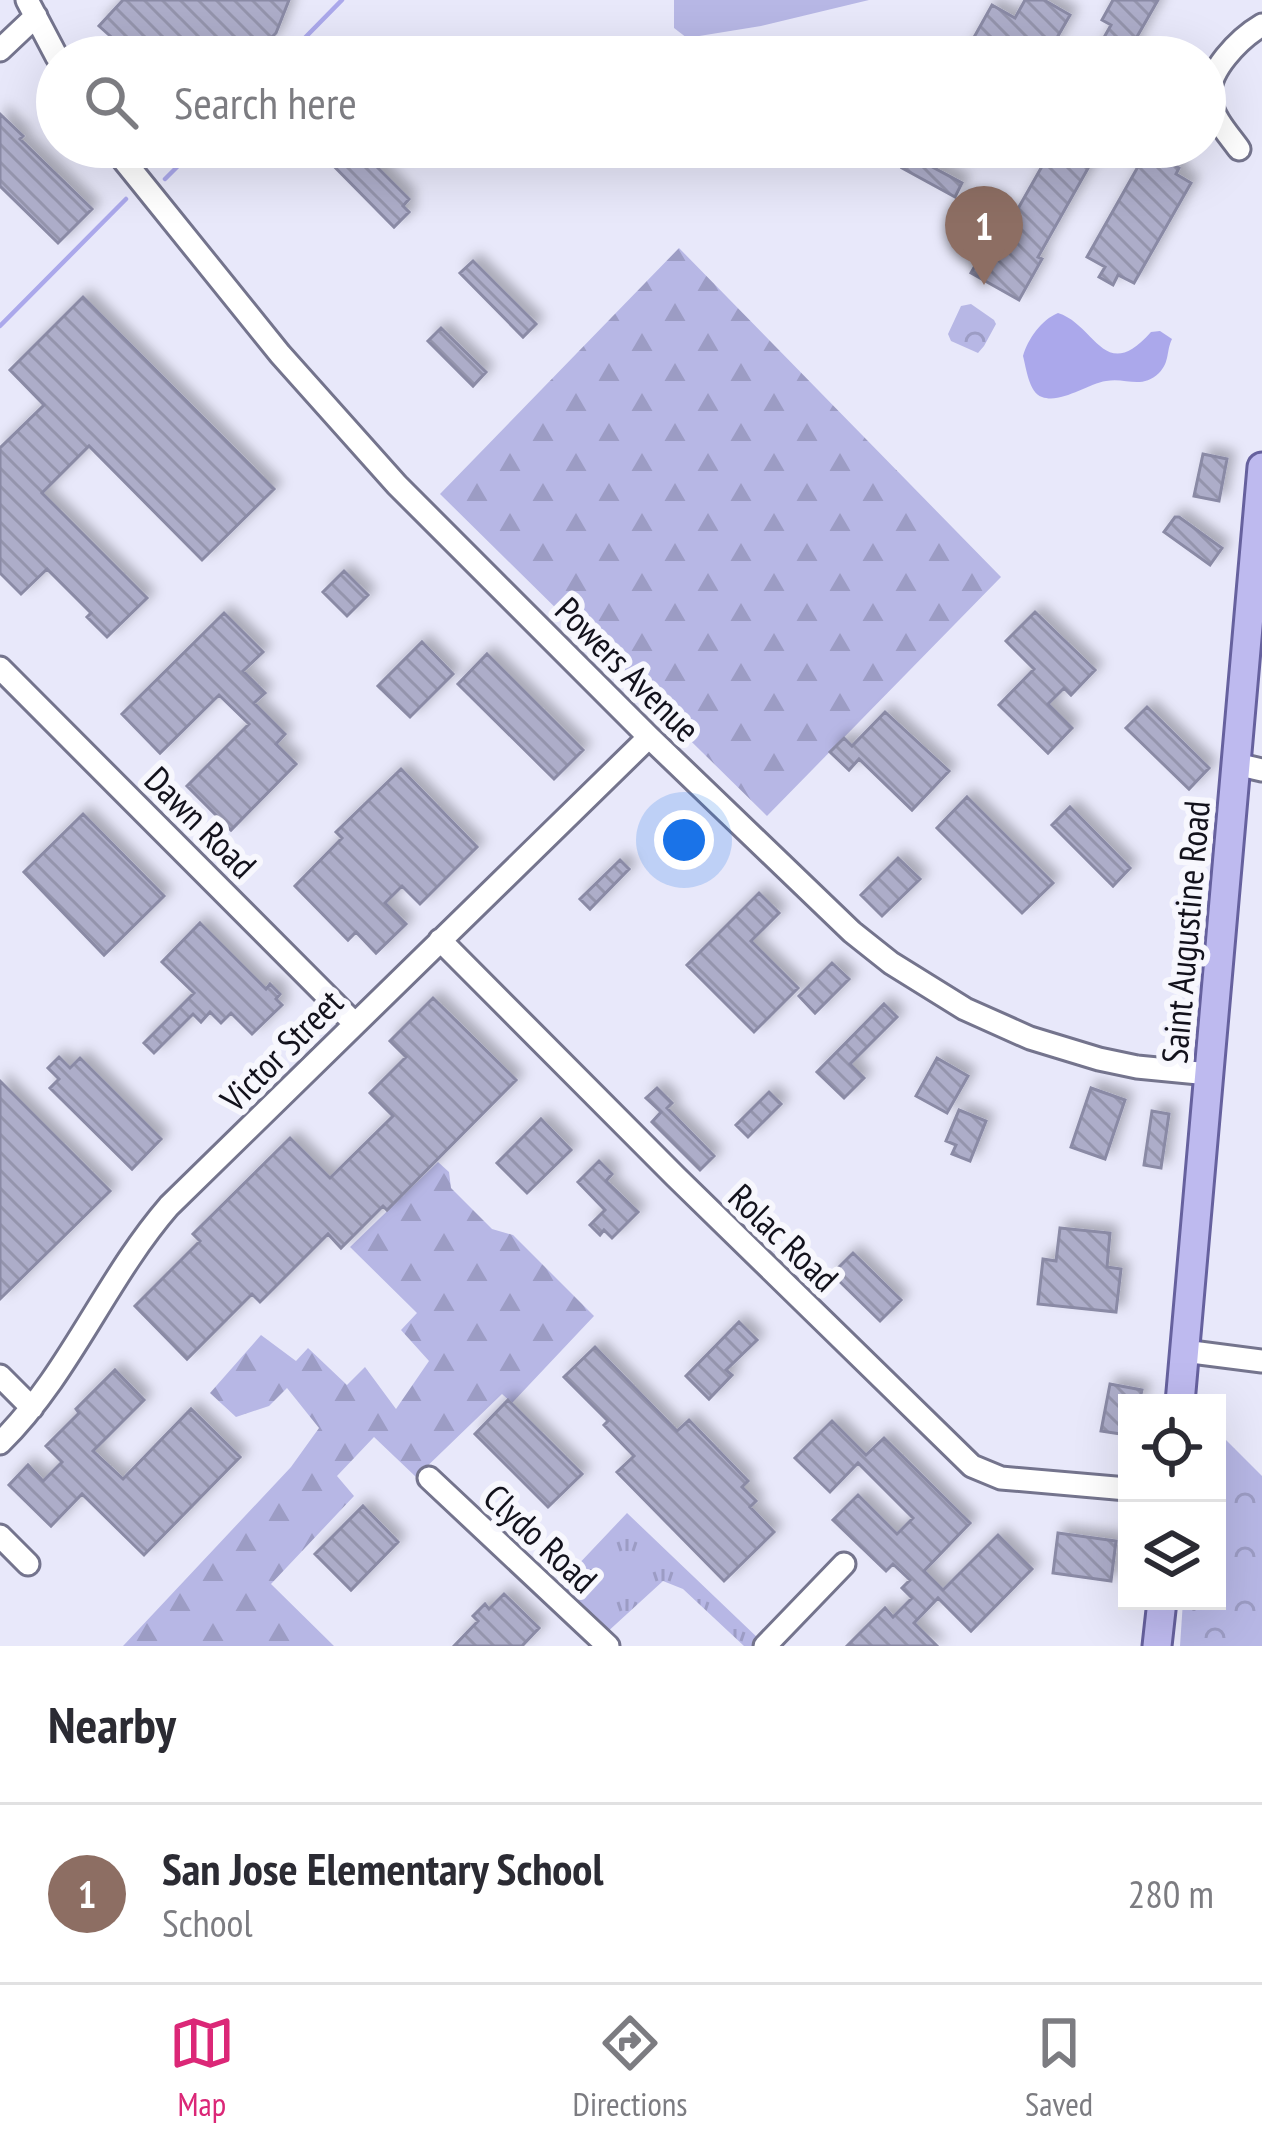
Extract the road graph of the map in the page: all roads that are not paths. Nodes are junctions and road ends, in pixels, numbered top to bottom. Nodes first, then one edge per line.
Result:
1 (31, 8) edge
2 (1262, 26) edge
3 (46, 36) edge
4 (0, 50) edge
5 (1226, 61) edge
6 (1226, 128) edge
7 (1239, 149) dead end
8 (130, 168) edge
9 (1262, 467) edge
10 (0, 668) edge
11 (649, 737) junction
12 (1249, 767) edge
13 (440, 940) junction
14 (354, 1023) junction
15 (1209, 1074) junction
16 (1184, 1351) junction
17 (1262, 1360) edge
18 (0, 1376) edge
19 (1181, 1394) edge
20 (32, 1408) junction
21 (0, 1443) edge
22 (429, 1478) dead end
23 (1118, 1488) edge
24 (0, 1536) edge
25 (28, 1564) dead end
26 (844, 1564) dead end
27 (1161, 1610) edge
28 (608, 1646) edge
29 (765, 1646) edge
30 (1157, 1646) edge

1 - 3 street
1 - 4 street
2 - 5 street
6 - 7 street
8 - 11 street, Powers Avenue
9 - 12 main road, Saint Augustine Road
10 - 14 street, Dawn Road
11 - 13 street, Victor Street
11 - 15 street, Powers Avenue
12 - 15 main road, Saint Augustine Road
13 - 14 street, Victor Street
13 - 23 street, Rolac Road
14 - 20 street, Victor Street
15 - 16 main road, Saint Augustine Road
16 - 17 street
16 - 19 main road, Saint Augustine Road
18 - 20 street
20 - 21 street, Victor Street
22 - 28 street, Clydo Road
24 - 25 street
26 - 29 street
27 - 30 main road

